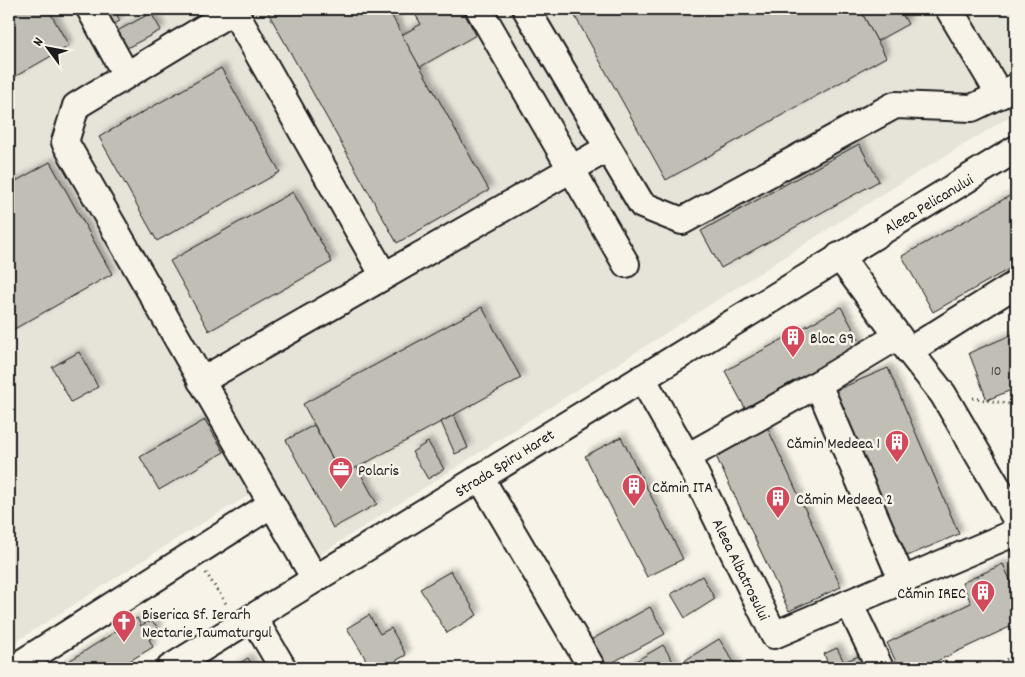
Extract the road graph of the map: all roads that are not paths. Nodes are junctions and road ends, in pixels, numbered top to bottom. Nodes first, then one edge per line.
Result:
1 (90, 9) edge
2 (479, 9) edge
3 (526, 9) edge
4 (950, 9) edge
5 (233, 10) edge
6 (126, 75) junction
7 (1008, 91) edge
8 (608, 148) junction
9 (1016, 149) edge
10 (571, 169) junction
11 (839, 256) junction
12 (626, 264) dead end
13 (384, 276) junction
14 (1016, 284) edge
15 (904, 344) junction
16 (642, 378) junction
17 (201, 381) junction
18 (818, 384) junction
19 (687, 457) junction
20 (480, 477) junction
21 (272, 504) junction
22 (1016, 519) edge
23 (1016, 532) edge
24 (315, 579) junction
25 (902, 580) junction
26 (849, 603) junction
27 (246, 621) junction
28 (14, 668) edge
29 (170, 668) edge
30 (283, 668) edge
31 (592, 668) edge
32 (880, 668) edge

1 - 6 street
2 - 10 street
3 - 8 street
4 - 7 street
5 - 6 street
5 - 13 street
6 - 17 street
7 - 8 street
8 - 10 street
9 - 11 street, Aleea Pelicanului
10 - 12 street
10 - 13 street
11 - 15 street
11 - 16 street, Strada Spiru Haret
13 - 17 street
14 - 15 street
15 - 18 street
15 - 22 street
16 - 19 street, Aleea Albatrosului
16 - 20 street, Strada Spiru Haret
17 - 21 street
18 - 19 street
18 - 25 street
19 - 26 street, Aleea Albatrosului
20 - 24 street, Strada Spiru Haret
20 - 31 street
21 - 24 street
21 - 28 street
23 - 25 street, Aleea Albatrosului
24 - 27 street, Strada Spiru Haret
25 - 26 street, Aleea Albatrosului
26 - 32 street
27 - 29 street, Strada Spiru Haret
27 - 30 street

